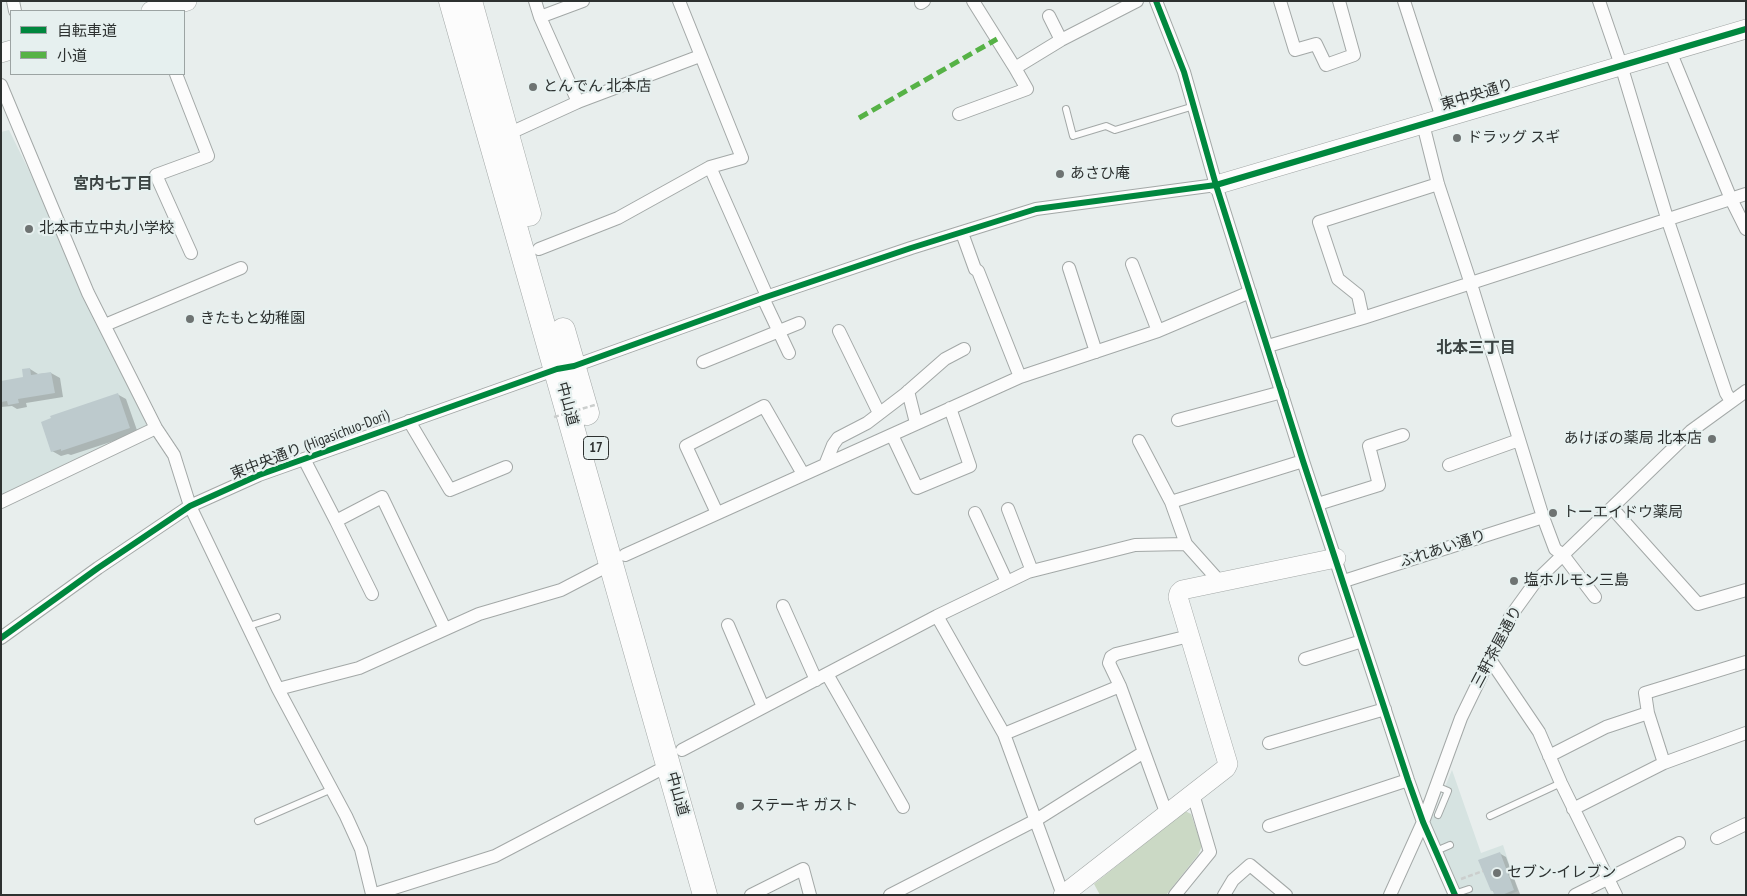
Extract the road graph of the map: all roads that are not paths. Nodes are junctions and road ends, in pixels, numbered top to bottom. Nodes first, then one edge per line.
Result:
1 (187, 1) edge
2 (452, 1) edge
3 (470, 1) edge
4 (535, 1) edge
5 (583, 1) edge
6 (679, 1) edge
7 (973, 1) edge
8 (1137, 1) edge
9 (1156, 1) edge
10 (1280, 1) edge
11 (1339, 1) edge
12 (1404, 1) edge
13 (1599, 1) edge
14 (156, 10) edge
15 (1050, 16) dead end
16 (540, 17) junction
17 (1746, 29) edge
18 (1061, 40) junction
19 (1670, 51) junction
20 (700, 56) junction
21 (1621, 65) junction
22 (1015, 68) junction
23 (176, 75) edge
24 (1, 85) edge
25 (578, 102) junction
26 (1194, 106) junction
27 (1066, 109) dead end
28 (960, 114) dead end
29 (1442, 118) junction
30 (1423, 124) junction
31 (508, 134) junction
32 (710, 167) junction
33 (1438, 184) junction
34 (1216, 185) junction
35 (1746, 194) edge
36 (1731, 199) junction
37 (1667, 218) junction
38 (1746, 229) edge
39 (962, 232) junction
40 (539, 249) junction
41 (191, 253) dead end
42 (1132, 264) dead end
43 (241, 268) dead end
44 (1069, 268) dead end
45 (1472, 284) junction
46 (1250, 292) junction
47 (765, 297) junction
48 (1362, 318) junction
49 (799, 323) dead end
50 (105, 325) junction
51 (1158, 331) junction
52 (778, 332) junction
53 (838, 332) dead end
54 (1268, 346) junction
55 (964, 350) dead end
56 (1096, 352) junction
57 (789, 353) dead end
58 (703, 362) dead end
59 (566, 367) junction
60 (1020, 377) junction
61 (908, 391) junction
62 (1746, 391) edge
63 (1282, 392) junction
64 (1731, 401) junction
65 (950, 408) junction
66 (879, 413) junction
67 (1178, 420) dead end
68 (409, 421) junction
69 (916, 424) junction
70 (156, 428) junction
71 (892, 435) junction
72 (1403, 435) dead end
73 (1519, 440) junction
74 (1138, 441) dead end
75 (304, 458) junction
76 (1303, 461) junction
77 (825, 465) junction
78 (1449, 465) dead end
79 (506, 467) dead end
80 (803, 474) junction
81 (1, 502) edge
82 (1171, 502) junction
83 (1318, 504) junction
84 (190, 506) junction
85 (1612, 508) junction
86 (1008, 509) dead end
87 (717, 513) junction
88 (975, 513) dead end
89 (1543, 517) junction
90 (336, 520) junction
91 (1186, 544) junction
92 (1563, 555) junction
93 (1336, 558) junction
94 (618, 559) junction
95 (1032, 571) junction
96 (1344, 581) junction
97 (1007, 582) junction
98 (1220, 582) junction
99 (1746, 590) edge
100 (372, 594) dead end
101 (1595, 597) dead end
102 (783, 606) dead end
103 (277, 616) dead end
104 (937, 616) junction
105 (728, 625) dead end
106 (249, 626) junction
107 (445, 629) junction
108 (1189, 636) junction
109 (1, 638) edge
110 (1362, 641) junction
111 (1489, 658) junction
112 (1305, 659) dead end
113 (1746, 662) edge
114 (821, 677) junction
115 (1120, 686) junction
116 (278, 689) junction
117 (763, 707) junction
118 (1385, 708) junction
119 (1648, 713) junction
120 (1004, 734) junction
121 (1746, 734) edge
122 (1270, 743) dead end
123 (1144, 752) junction
124 (1549, 756) junction
125 (676, 758) junction
126 (1664, 763) junction
127 (1408, 780) junction
128 (1561, 783) junction
129 (1436, 786) junction
130 (332, 789) junction
131 (1193, 794) junction
132 (904, 807) dead end
133 (1573, 809) junction
134 (1167, 815) junction
135 (1438, 815) dead end
136 (1490, 816) dead end
137 (1036, 820) junction
138 (258, 821) dead end
139 (1423, 822) junction
140 (1746, 824) edge
141 (1269, 826) dead end
142 (1717, 838) dead end
143 (1679, 843) dead end
144 (1450, 845) dead end
145 (1436, 851) junction
146 (1608, 878) junction
147 (1469, 888) dead end
148 (1453, 890) edge
149 (372, 895) edge
150 (706, 895) edge
151 (722, 895) edge
152 (751, 895) edge
153 (810, 895) edge
154 (890, 895) edge
155 (1063, 895) edge
156 (1175, 895) edge
157 (1224, 895) edge
158 (1286, 895) edge
159 (1390, 895) edge
160 (1575, 895) edge
161 (1616, 895) edge

1 - 14 street
2 - 59 highway, 中山道 / 17
3 - 31 highway, 中山道 / 17
4 - 16 street
5 - 16 street
6 - 20 street
7 - 22 street
8 - 18 street
9 - 26 street
10 - 11 street
12 - 29 street
13 - 21 street
15 - 18 street
16 - 25 street
17 - 19 street, 東中央通り
18 - 22 street
19 - 21 street, 東中央通り
19 - 36 street
20 - 25 street
20 - 32 street
21 - 29 street, 東中央通り
21 - 37 street
22 - 28 street
23 - 41 street
24 - 50 street
25 - 31 street
26 - 27 lane
26 - 34 street
29 - 30 street, 東中央通り
30 - 33 street
30 - 34 street, 東中央通り
31 - 40 highway, 中山道 / 17
32 - 40 street
32 - 47 street
33 - 45 street
33 - 48 street
34 - 39 street, 東中央通り (Higasichuo-Dori)
34 - 46 street
35 - 36 street
36 - 37 street
36 - 38 street
37 - 45 street
37 - 64 street
39 - 47 street, 東中央通り (Higasichuo-Dori)
39 - 60 street
40 - 59 highway, 中山道 / 17
42 - 51 street
43 - 50 street
44 - 56 street
45 - 48 street
45 - 73 street
46 - 51 street
46 - 54 street
47 - 52 street
47 - 59 street, 東中央通り (Higasichuo-Dori)
48 - 54 street
49 - 52 street
50 - 70 street
51 - 56 street
52 - 57 street
52 - 58 street
53 - 66 street
54 - 63 street
55 - 61 street
56 - 60 street
59 - 68 street, 東中央通り (Higasichuo-Dori)
59 - 94 highway, 中山道 / 17
60 - 65 street
61 - 66 street
61 - 69 street
62 - 64 street, 三軒茶屋通り
63 - 67 street
63 - 76 street
64 - 85 street, 三軒茶屋通り
65 - 69 street
65 - 71 street
66 - 77 street
68 - 75 street, 東中央通り (Higasichuo-Dori)
68 - 79 street
69 - 71 street
70 - 81 street
70 - 84 street
71 - 77 street
72 - 83 street
73 - 78 street
73 - 89 street
74 - 82 street
75 - 84 street, 東中央通り (Higasichuo-Dori)
75 - 90 street
76 - 82 street
76 - 83 street
77 - 80 street
80 - 87 street
80 - 87 street
82 - 91 street
83 - 93 street
84 - 106 street
84 - 109 street, 東中央通り (Higasichuo-Dori)
85 - 92 street, 三軒茶屋通り
85 - 99 street
86 - 95 street
87 - 94 street
88 - 97 street
89 - 92 street
89 - 96 street, ふれあい通り
90 - 100 street
90 - 107 street
91 - 95 street
91 - 98 street
92 - 101 street
92 - 111 street, 三軒茶屋通り
93 - 96 street
93 - 98 street
94 - 107 street
94 - 125 highway, 中山道 / 17
95 - 97 street
96 - 110 street
97 - 104 street
98 - 108 street
102 - 114 street
103 - 106 lane
104 - 114 street
104 - 120 street
105 - 117 street
106 - 116 street
107 - 116 street
108 - 115 street
108 - 131 street
110 - 112 street
110 - 118 street
111 - 124 street
111 - 129 street, 三軒茶屋通り
113 - 119 street
114 - 117 street
114 - 132 street
115 - 120 street
115 - 123 street
116 - 130 street
117 - 125 street
118 - 122 street
118 - 127 street
119 - 124 street
119 - 126 street
120 - 137 street
121 - 126 street
123 - 134 street
123 - 137 street
124 - 128 street
125 - 149 street
125 - 150 highway, 中山道 / 17
125 - 151 highway, 中山道 / 17
126 - 133 street
127 - 139 street
127 - 141 street
128 - 133 street
128 - 136 lane
129 - 135 lane
129 - 139 street, 三軒茶屋通り
130 - 138 lane
130 - 149 street
131 - 134 street
131 - 156 street
133 - 146 street
134 - 155 street
137 - 154 street
137 - 155 street
139 - 145 street
139 - 159 street, 三軒茶屋通り
140 - 142 street
143 - 146 street
144 - 145 lane
145 - 148 street
146 - 160 street
146 - 161 street
147 - 148 lane
152 - 153 street
157 - 158 street

